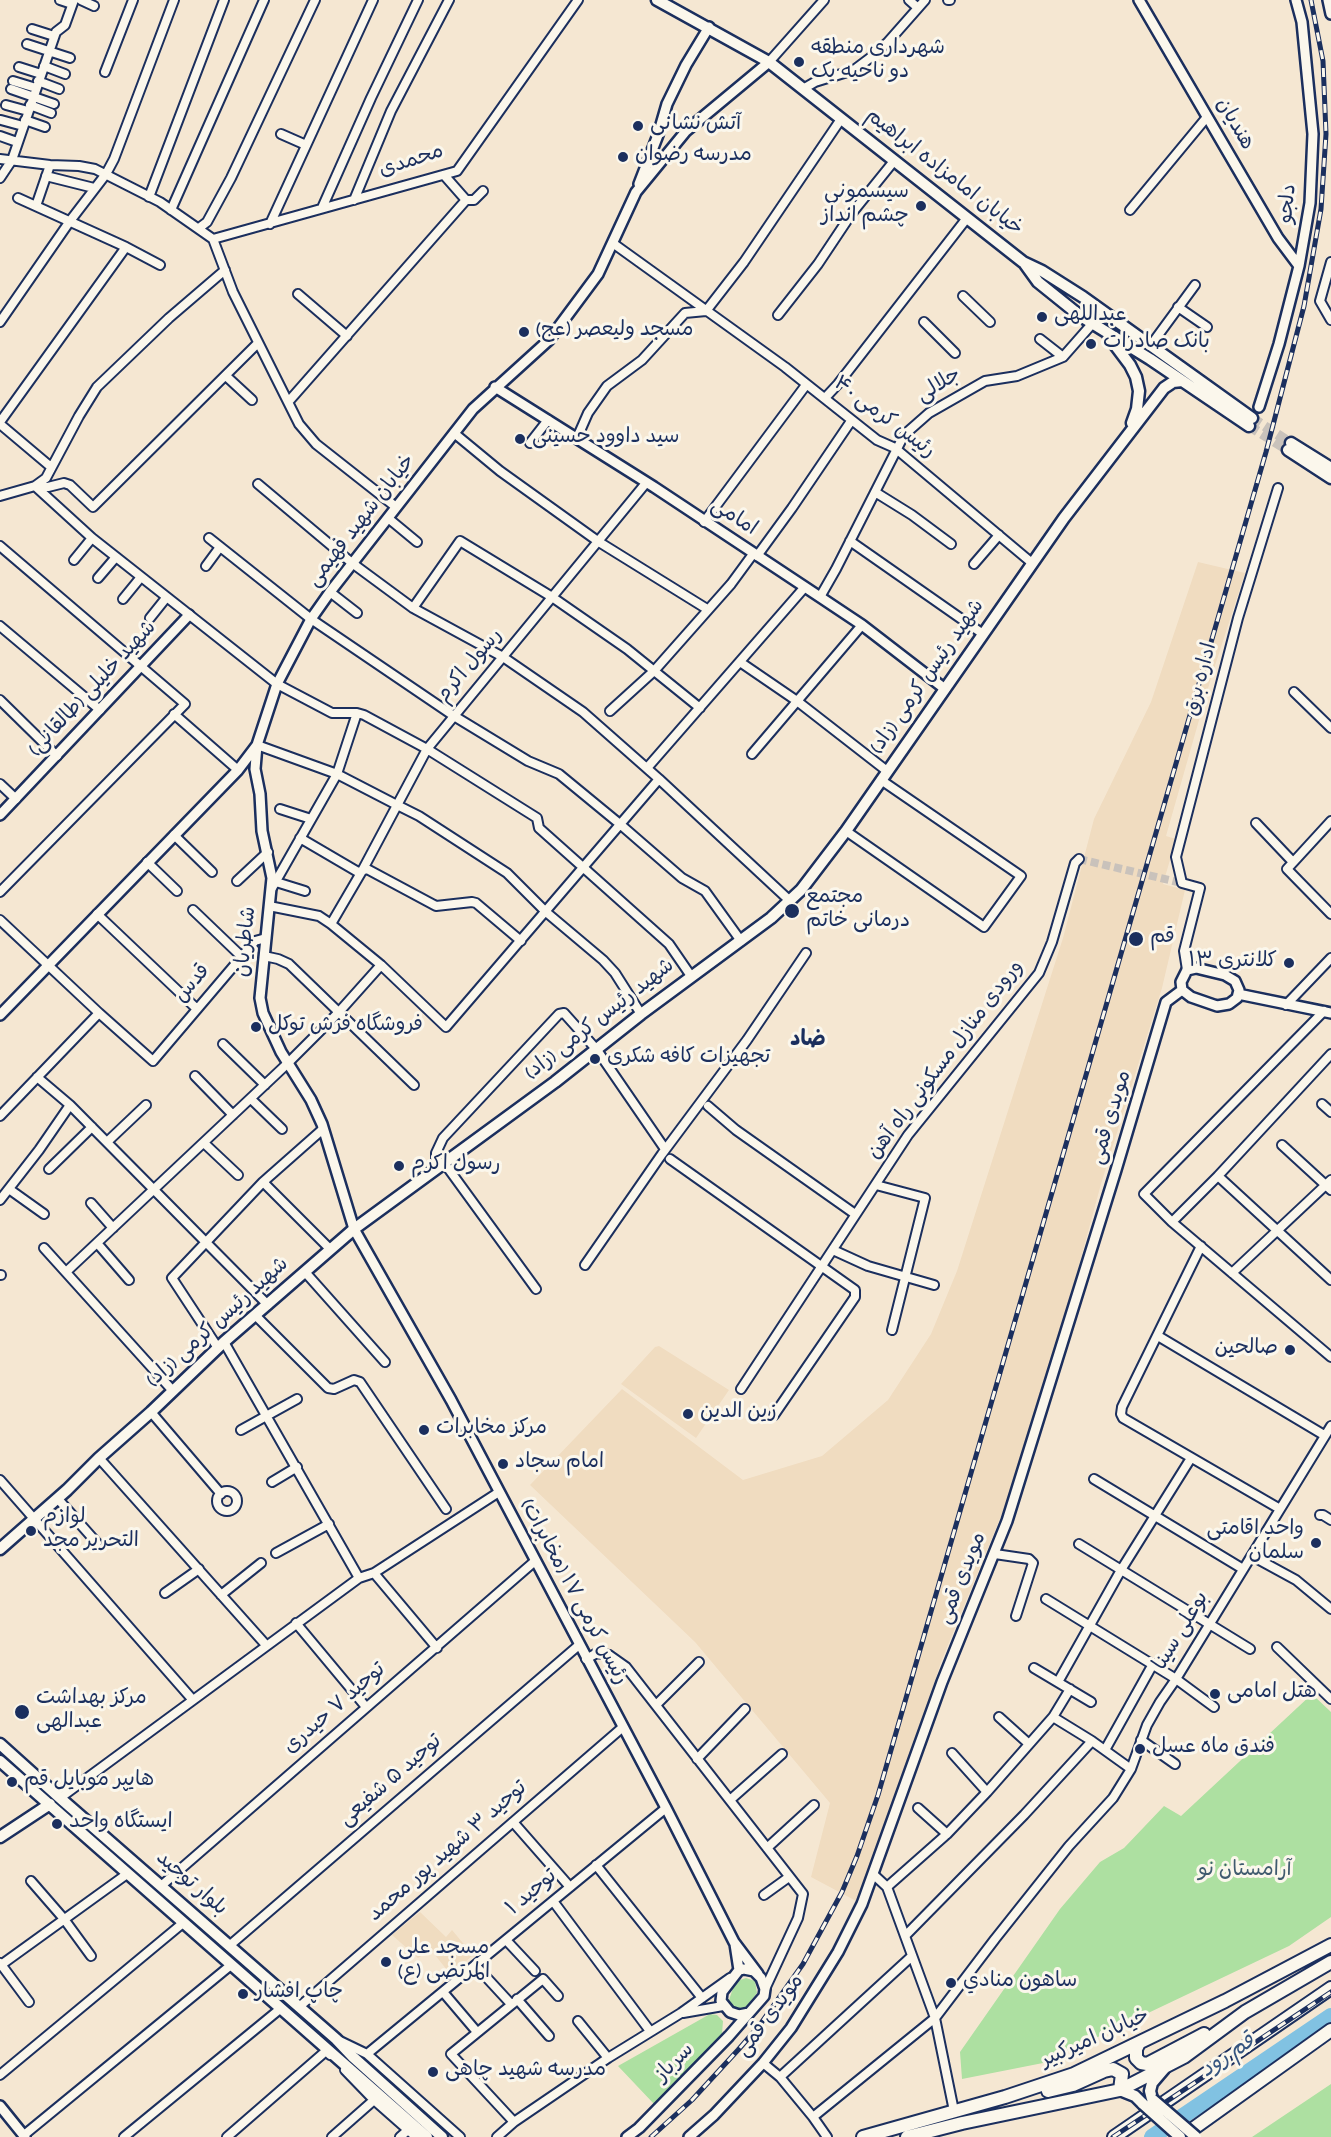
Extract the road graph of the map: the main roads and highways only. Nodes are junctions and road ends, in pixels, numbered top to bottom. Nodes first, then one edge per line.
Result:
1 (657, 0) edge
2 (1023, 262) junction
3 (1083, 297) junction
4 (1079, 315) junction
5 (1102, 329) junction
6 (1182, 381) junction
7 (1128, 434) junction
8 (1331, 468) edge
9 (1331, 478) edge
10 (0, 1549) edge
11 (0, 1744) edge
12 (0, 1761) edge
13 (55, 1801) junction
14 (0, 1837) edge
15 (1331, 1945) edge
16 (1331, 1962) edge
17 (1331, 1988) edge
18 (1245, 2012) junction
19 (1331, 2030) edge
20 (1139, 2043) junction
21 (350, 2061) junction
22 (1164, 2069) junction
23 (1120, 2090) junction
24 (1005, 2097) junction
25 (1148, 2102) junction
26 (429, 2135) edge
27 (863, 2137) edge
28 (907, 2137) edge
29 (1114, 2137) edge
30 (1181, 2137) edge
31 (1196, 2137) edge

1 - 2 main road, خیابان امامزاده ابراهیم
2 - 3 main road, خیابان امامزاده ابراهیم
2 - 4 main road, خیابان امامزاده ابراهیم
3 - 4 main road
3 - 6 main road, خیابان امامزاده ابراهیم
4 - 5 main road, خیابان امامزاده ابراهیم
5 - 6 main road, خیابان امامزاده ابراهیم
5 - 7 main road
6 - 7 main road, شهید رئیس کرمی (زاد)
7 - 10 main road, شهید رئیس کرمی (زاد)
8 - 9 main road
11 - 13 main road, بلوار توحید
12 - 13 main road, بلوار توحید
13 - 14 main road
13 - 21 main road, بلوار توحید
13 - 21 main road, بلوار توحید
15 - 20 main road, خیابان امیرکبیر
16 - 18 main road, خیابان امیرکبیر
17 - 29 main road
18 - 20 main road
18 - 22 main road, خیابان امیرکبیر
19 - 30 main road
20 - 24 main road, خیابان امیرکبیر
21 - 26 main road
22 - 23 main road, خیابان امیرکبیر
22 - 25 main road
23 - 24 main road
23 - 25 main road
23 - 28 main road, خیابان امیرکبیر
24 - 27 main road, خیابان امیرکبیر
25 - 30 main road, bridge
25 - 31 main road, bridge

